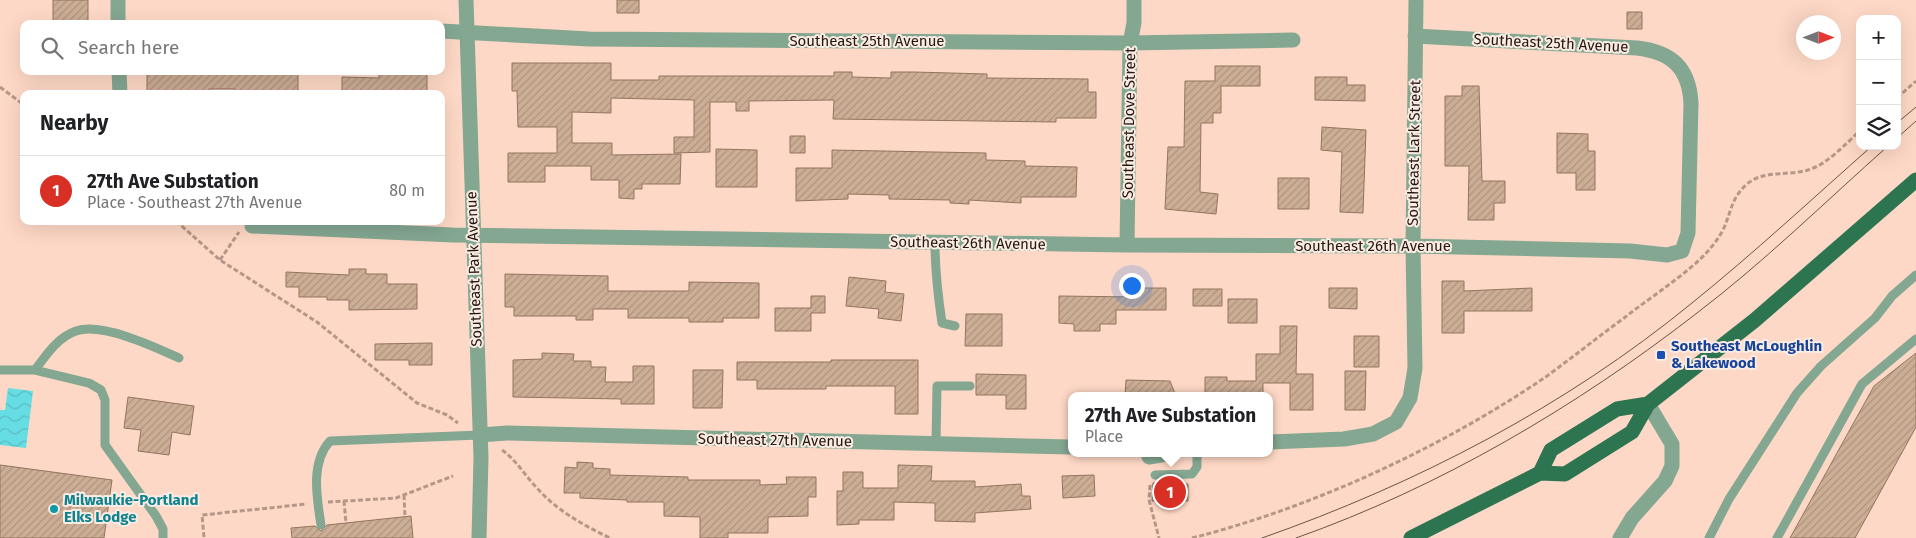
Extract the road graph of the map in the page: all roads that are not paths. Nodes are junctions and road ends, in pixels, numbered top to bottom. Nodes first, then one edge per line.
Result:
1 (118, 0) edge
2 (466, 0) edge
3 (1134, 0) edge
4 (1416, 0) edge
5 (118, 20) edge
6 (445, 31) edge
7 (466, 33) junction
8 (1415, 36) junction
9 (1293, 40) dead end
10 (1130, 43) junction
11 (119, 75) edge
12 (120, 90) edge
13 (1916, 180) edge
14 (252, 226) road end
15 (472, 235) junction
16 (936, 242) junction
17 (1127, 245) junction
18 (1413, 246) junction
19 (1682, 251) joint
20 (1916, 275) edge
21 (955, 326) dead end
22 (1916, 339) edge
23 (179, 358) dead end
24 (0, 370) edge
25 (36, 370) junction
26 (970, 386) dead end
27 (1648, 404) junction
28 (480, 435) junction
29 (1273, 442) edge
30 (936, 444) junction
31 (1068, 447) edge
32 (1197, 457) edge
33 (1540, 473) junction
34 (1155, 475) road end
35 (320, 526) dead end
36 (163, 538) edge
37 (479, 538) edge
38 (1411, 538) edge
39 (1620, 538) edge
40 (1709, 538) edge
41 (1777, 538) edge

1 - 5 street
2 - 7 street, Southeast Park Avenue
3 - 10 street, Southeast Dove Street
4 - 8 street, Southeast Lark Street
6 - 7 street, Southeast 25th Avenue
7 - 10 street, Southeast 25th Avenue
7 - 15 street, Southeast Park Avenue
8 - 18 street, Southeast Lark Street
8 - 19 street, Southeast 25th Avenue
9 - 10 street, Southeast 25th Avenue
10 - 17 street, Southeast Dove Street
11 - 12 street
13 - 27 main road
14 - 15 street, Southeast 26th Avenue
15 - 16 street, Southeast 26th Avenue
15 - 28 street, Southeast Park Avenue
16 - 17 street, Southeast 26th Avenue
16 - 21 lane
17 - 18 street, Southeast 26th Avenue
18 - 19 street, Southeast 26th Avenue
18 - 29 street, Southeast Lark Street
20 - 40 lane
22 - 41 lane
23 - 25 lane
24 - 25 lane
25 - 36 lane
26 - 30 lane
27 - 33 main road
27 - 33 main road
27 - 39 street
28 - 30 street, Southeast 27th Avenue
28 - 35 lane
28 - 37 street, Southeast Park Avenue
30 - 31 street, Southeast 27th Avenue
32 - 34 lane
33 - 38 main road

